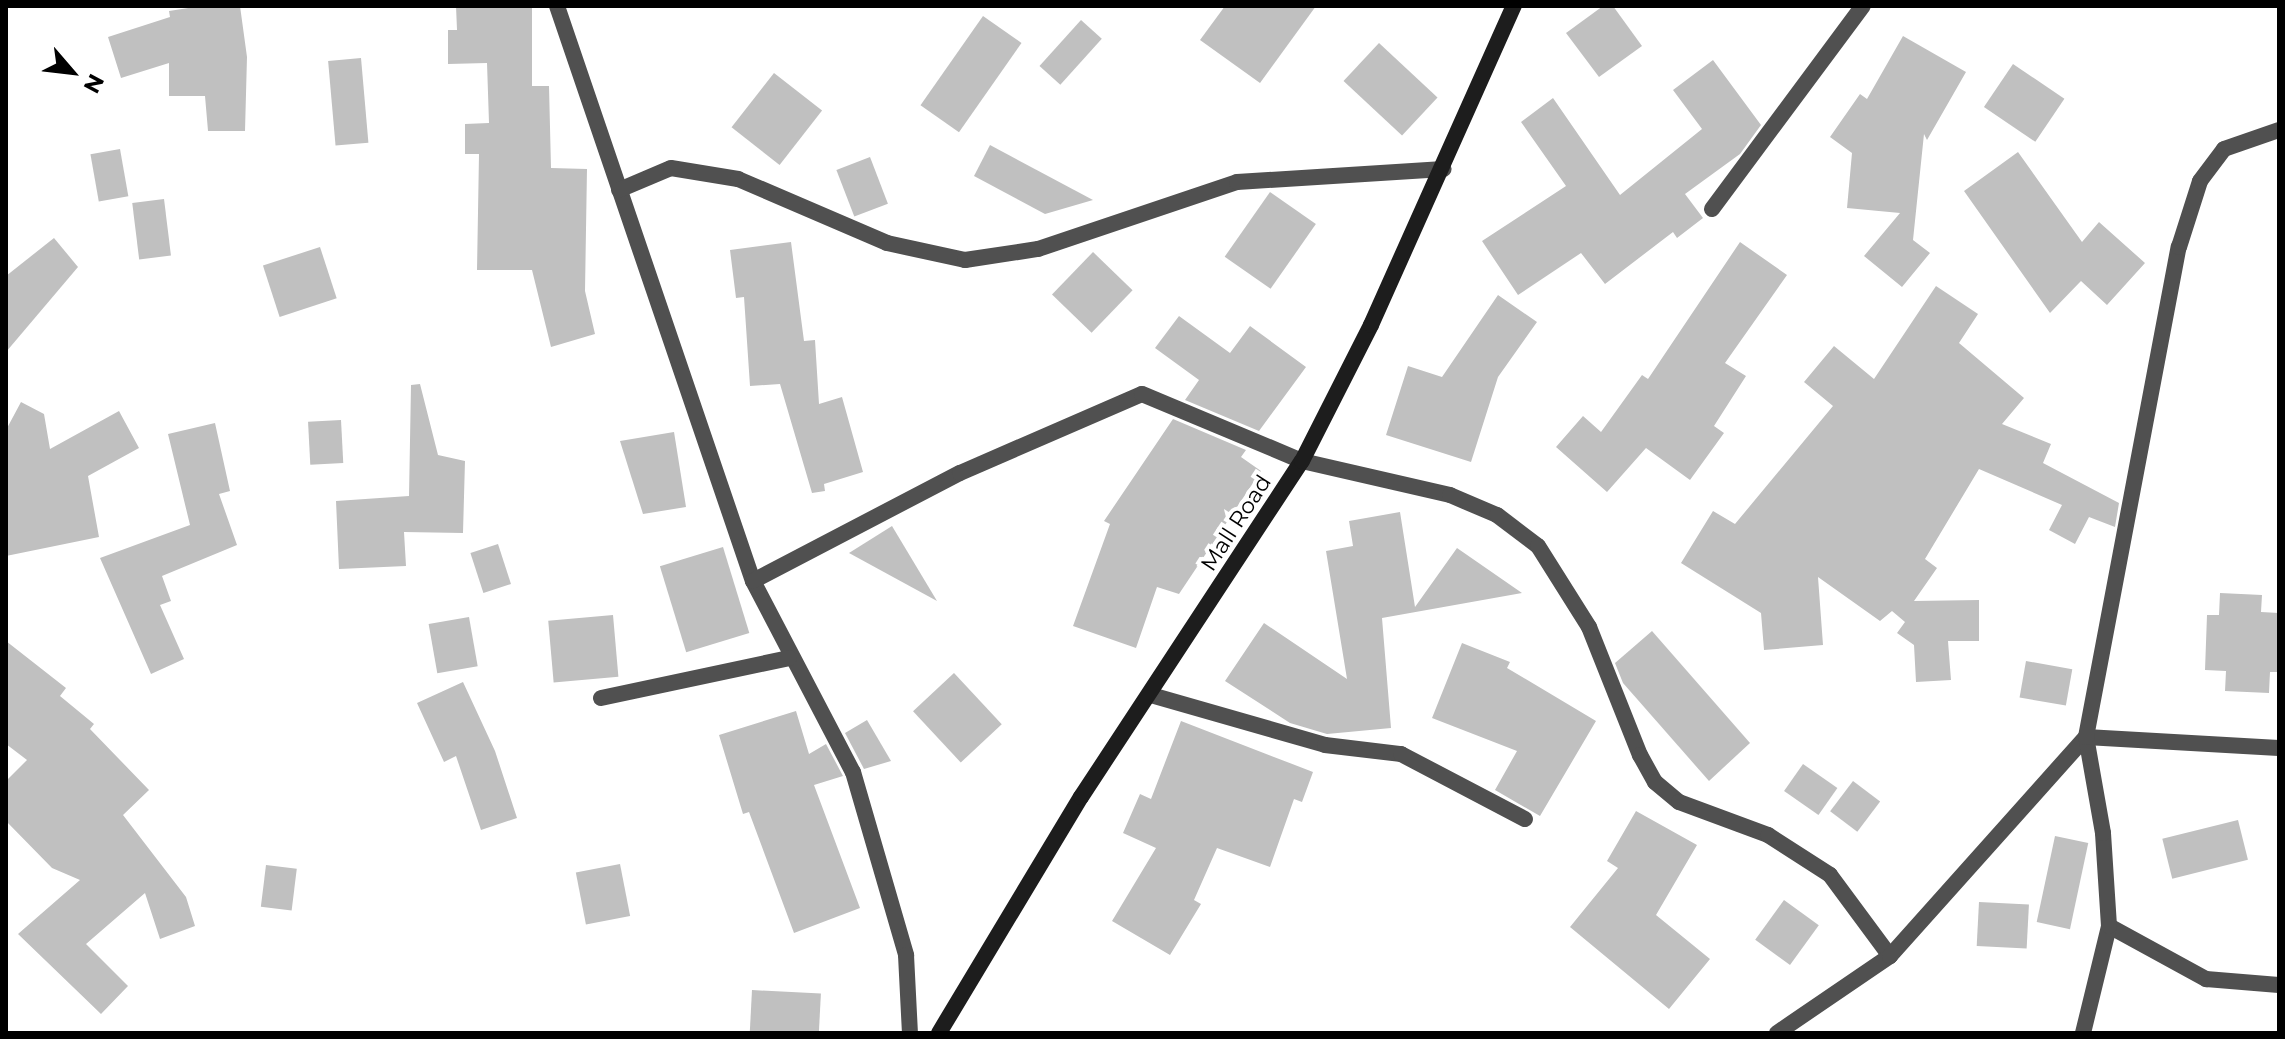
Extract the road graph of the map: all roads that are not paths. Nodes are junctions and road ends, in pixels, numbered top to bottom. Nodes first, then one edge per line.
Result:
1 (557, 6) edge
2 (1514, 6) edge
3 (1863, 6) edge
4 (2279, 130) edge
5 (1444, 169) junction
6 (619, 190) junction
7 (1712, 209) dead end
8 (1302, 461) junction
9 (753, 581) junction
10 (789, 658) junction
11 (1151, 695) junction
12 (601, 698) dead end
13 (2086, 737) junction
14 (2279, 748) edge
15 (1525, 819) dead end
16 (2109, 926) junction
17 (1890, 956) junction
18 (2279, 985) edge
19 (910, 1033) edge
20 (939, 1033) edge
21 (1777, 1033) edge
22 (2083, 1033) edge

1 - 6 street
2 - 5 street, Mall Road
3 - 7 street
4 - 13 street
5 - 6 street
5 - 8 street, Mall Road
6 - 9 street
8 - 9 street
8 - 11 street, Mall Road
8 - 17 street
9 - 10 street
10 - 12 street
10 - 19 street
11 - 15 street
11 - 20 street, Mall Road
13 - 14 street
13 - 16 street
13 - 17 street
16 - 18 street
16 - 22 street
17 - 21 street

